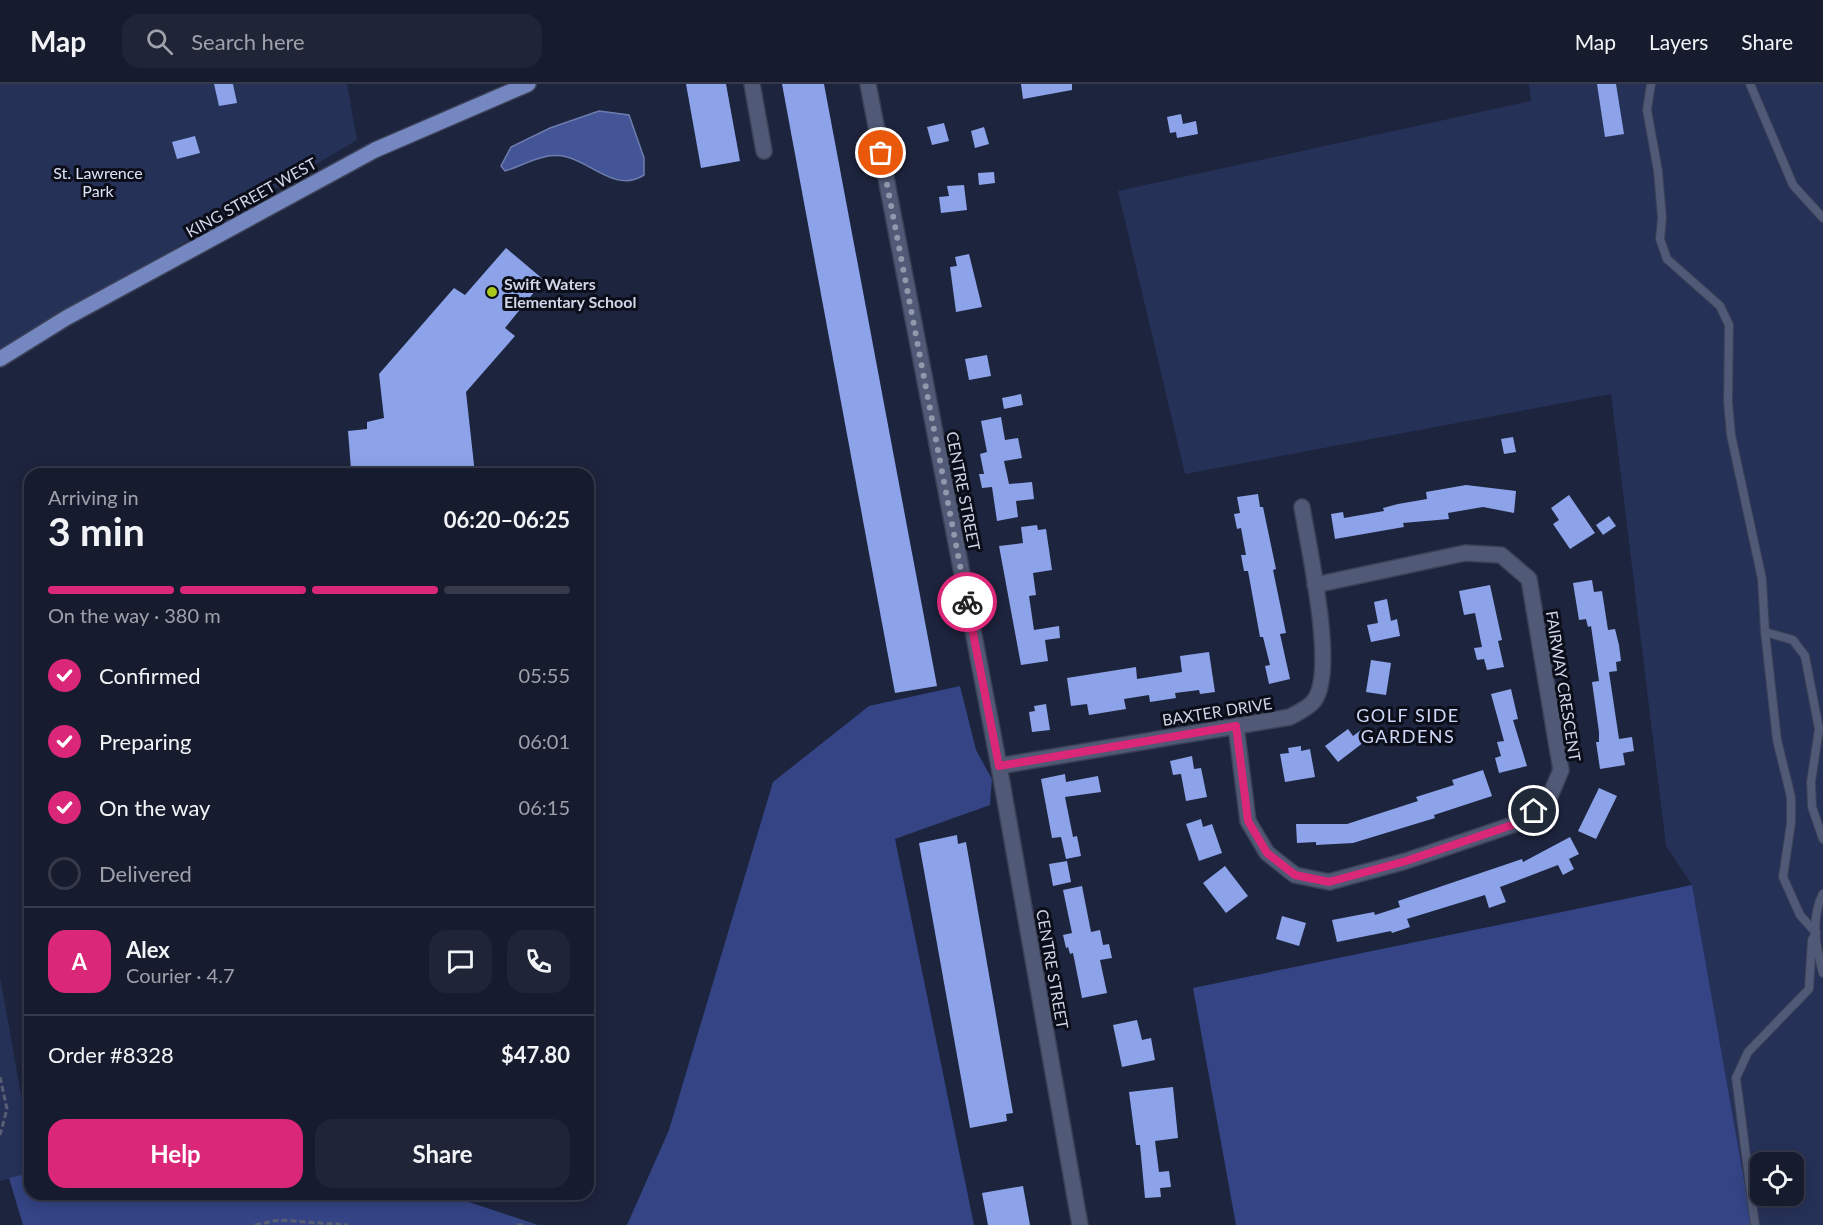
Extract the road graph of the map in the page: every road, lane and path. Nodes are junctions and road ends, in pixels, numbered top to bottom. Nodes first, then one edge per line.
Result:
1 (528, 84) edge
2 (752, 84) edge
3 (868, 84) edge
4 (1651, 84) edge
5 (1750, 84) edge
6 (764, 151) dead end
7 (1823, 218) edge
8 (0, 359) edge
9 (1302, 507) dead end
10 (1314, 585) junction
11 (1765, 632) junction
12 (1236, 726) junction
13 (999, 766) junction
14 (1823, 839) edge
15 (1823, 894) edge
16 (1819, 916) edge
17 (1816, 933) junction
18 (1823, 973) edge
19 (0, 1077) edge
20 (0, 1135) edge
21 (255, 1225) edge
22 (348, 1225) edge
23 (517, 1225) edge
24 (523, 1225) edge
25 (1080, 1225) edge
26 (1755, 1225) edge

1 - 8 main road, KING STREET WEST
2 - 6 street
3 - 13 street, CENTRE STREET
4 - 11 lane
5 - 7 lane
9 - 10 street, BAXTER DRIVE
10 - 12 street, BAXTER DRIVE
10 - 12 street, FAIRWAY CRESCENT
11 - 14 lane
11 - 17 lane
12 - 13 street, BAXTER DRIVE
13 - 25 street, CENTRE STREET
15 - 16 lane
16 - 17 lane
17 - 18 lane
17 - 26 lane
19 - 20 path
21 - 22 path
23 - 24 path

